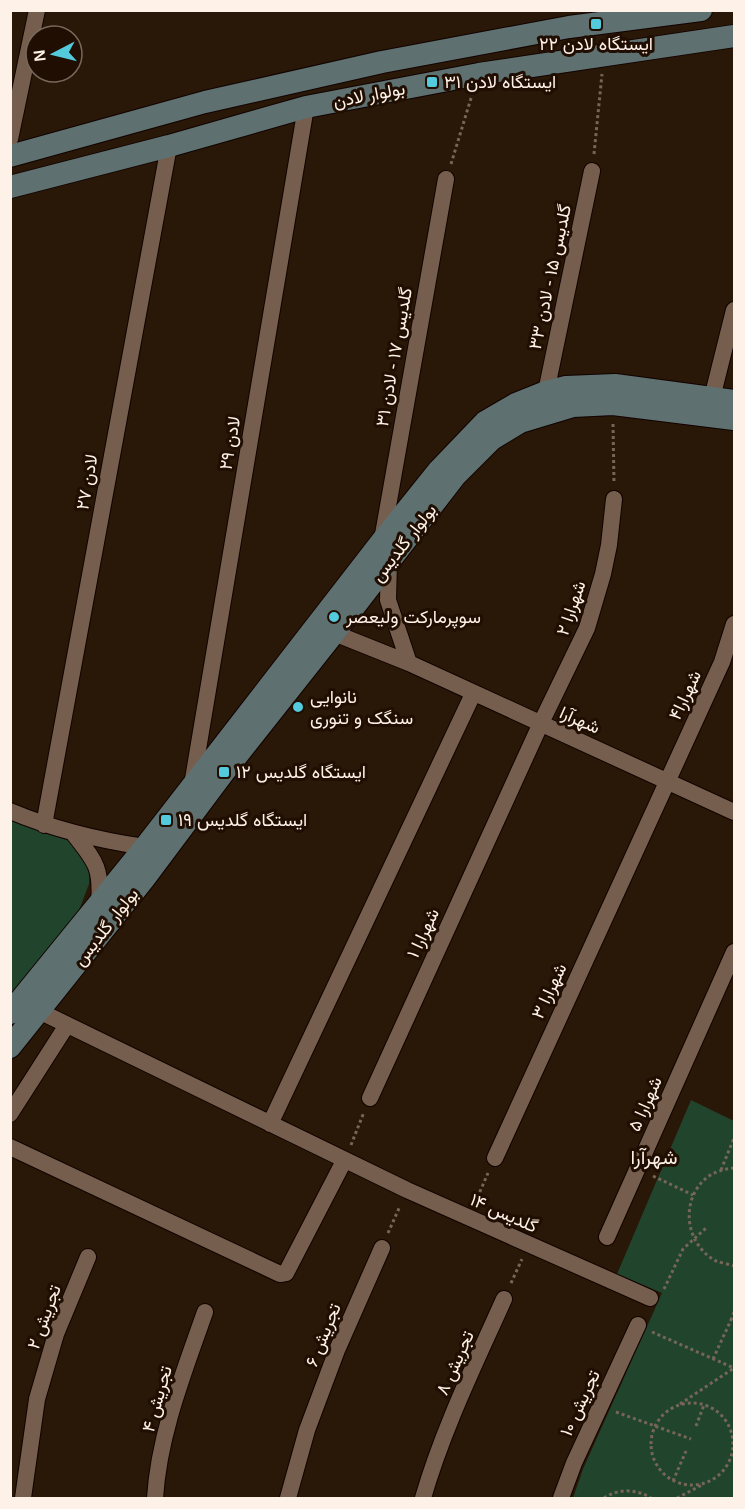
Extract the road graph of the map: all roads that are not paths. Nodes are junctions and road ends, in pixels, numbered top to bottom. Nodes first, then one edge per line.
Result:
1 (37, 10) edge
2 (701, 10) edge
3 (735, 36) edge
4 (306, 107) junction
5 (10, 139) edge
6 (169, 146) junction
7 (10, 156) edge
8 (592, 171) road end
9 (446, 179) road end
10 (10, 187) edge
11 (735, 310) edge
12 (546, 392) junction
13 (712, 398) junction
14 (735, 401) edge
15 (735, 419) edge
16 (614, 499) road end
17 (385, 552) junction
18 (735, 624) edge
19 (327, 628) junction
20 (409, 663) junction
21 (473, 694) junction
22 (541, 723) junction
23 (667, 781) junction
24 (192, 786) junction
25 (10, 811) edge
26 (735, 812) edge
27 (44, 825) junction
28 (73, 834) junction
29 (145, 847) junction
30 (99, 904) junction
31 (735, 952) edge
32 (39, 1011) junction
33 (10, 1013) edge
34 (67, 1025) junction
35 (10, 1047) edge
36 (370, 1098) road end
37 (10, 1114) edge
38 (270, 1124) junction
39 (10, 1147) edge
40 (495, 1158) road end
41 (344, 1161) junction
42 (607, 1237) dead end
43 (382, 1248) road end
44 (88, 1257) dead end
45 (650, 1298) road end
46 (504, 1299) road end
47 (205, 1312) dead end
48 (638, 1325) road end
49 (23, 1498) edge
50 (154, 1498) edge
51 (288, 1498) edge
52 (423, 1498) edge
53 (561, 1498) edge

1 - 5 street
2 - 7 street, بولوار لادن
3 - 4 street, بولوار لادن
4 - 6 street, بولوار لادن
4 - 24 street, لادن ۲۹
6 - 10 street, بولوار لادن
6 - 27 street, لادن ۲۷
8 - 12 street, گلدیس ۱۵ - لادن ۳۳
9 - 17 street, گلدیس ۱۷ - لادن ۳۱
11 - 13 street
12 - 13 street, بولوار گلدیس
12 - 17 street, بولوار گلدیس
13 - 14 street, بولوار گلدیس
15 - 17 street, بولوار گلدیس
16 - 22 street, شهرارا ۲
17 - 19 street, بولوار گلدیس
17 - 20 street, گلدیس ۱۷ - لادن ۳۱
18 - 23 street, شهرارا۴
19 - 20 street, شهرآرا
19 - 24 street, بولوار گلدیس
19 - 32 street, بولوار گلدیس
20 - 21 street, شهرآرا
21 - 22 street, شهرآرا
21 - 38 street
22 - 23 street, شهرآرا
22 - 36 street, شهرارا ۱
23 - 26 street, شهرآرا
23 - 40 street, شهرارا ۳
24 - 29 street, بولوار گلدیس
25 - 27 street
27 - 28 street
28 - 29 street
28 - 30 street
29 - 30 street, بولوار گلدیس
30 - 33 street, بولوار گلدیس
31 - 42 street, شهرارا ۵
32 - 34 street, گلدیس ۱۴
32 - 35 street, بولوار گلدیس
34 - 37 street
34 - 38 street, گلدیس ۱۴
38 - 41 street, گلدیس ۱۴
39 - 41 street
41 - 45 street, گلدیس ۱۴
43 - 51 street, تجریش ۶
44 - 49 street, تجریش ۲
46 - 52 street, تجریش ۸
47 - 50 street, تجریش ۴
48 - 53 street, تجریش ۱۰

